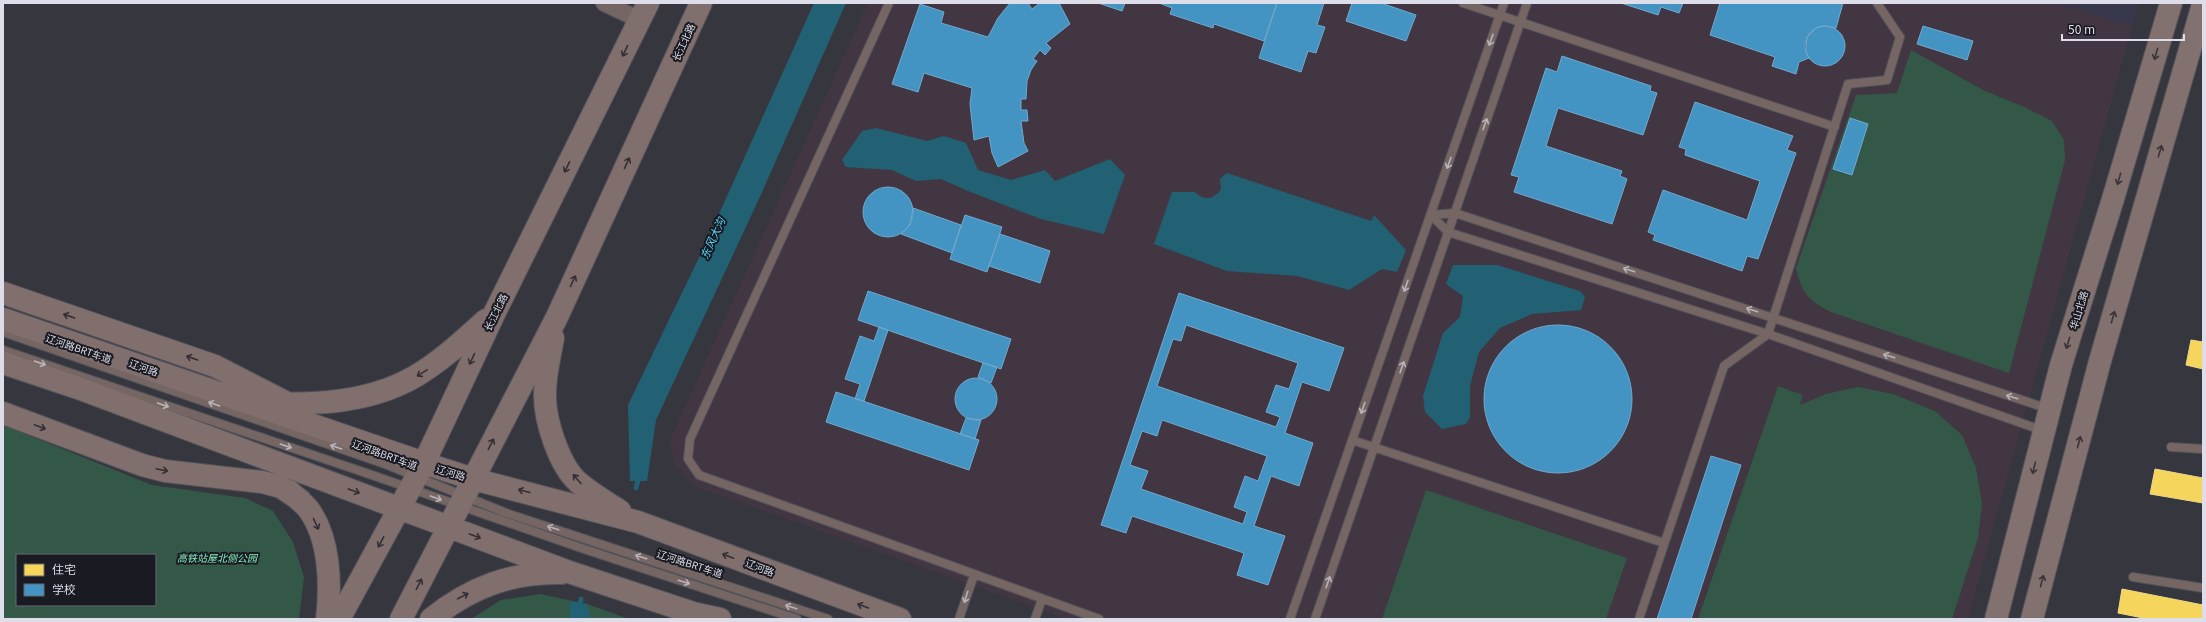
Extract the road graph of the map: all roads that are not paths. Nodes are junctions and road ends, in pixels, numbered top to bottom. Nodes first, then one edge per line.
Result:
1 (604, 3) edge
2 (701, 3) edge
3 (889, 3) edge
4 (1463, 3) edge
5 (1504, 3) edge
6 (1527, 3) edge
7 (1877, 3) edge
8 (2171, 3) edge
9 (2203, 4) edge
10 (644, 12) edge
11 (1500, 15) junction
12 (1520, 22) junction
13 (1835, 126) junction
14 (1455, 213) junction
15 (1430, 215) junction
16 (1448, 232) junction
17 (3, 293) edge
18 (494, 312) junction
19 (556, 317) junction
20 (1774, 317) junction
21 (3, 319) edge
22 (3, 332) edge
23 (1768, 334) junction
24 (3, 350) edge
25 (3, 363) edge
26 (220, 393) junction
27 (291, 405) junction
28 (2049, 409) junction
29 (3, 413) edge
30 (2044, 431) junction
31 (1352, 440) junction
32 (225, 444) junction
33 (2171, 447) dead end
34 (1374, 448) junction
35 (2203, 449) edge
36 (417, 476) junction
37 (465, 493) junction
38 (300, 500) junction
39 (399, 508) junction
40 (605, 508) junction
41 (448, 526) junction
42 (1664, 543) junction
43 (574, 574) junction
44 (974, 575) junction
45 (2133, 577) dead end
46 (2203, 588) edge
47 (1042, 599) junction
48 (327, 619) edge
49 (339, 619) edge
50 (401, 619) edge
51 (431, 619) edge
52 (720, 619) edge
53 (797, 619) edge
54 (828, 619) edge
55 (900, 619) edge
56 (959, 619) edge
57 (1035, 619) edge
58 (1099, 619) edge
59 (1290, 619) edge
60 (1315, 619) edge
61 (1639, 619) edge
62 (1996, 619) edge
63 (2032, 619) edge

1 - 10 street
19 -> 2 main road, 长江北路
3 - 44 lane
4 - 11 lane
5 - 11 lane
6 - 12 lane
7 - 13 lane
8 -> 28 main road, 华山北路
63 -> 9 main road
10 -> 18 main road, 长江北路
11 - 12 lane
11 -> 15 lane
12 - 13 lane
14 -> 12 lane
13 - 20 lane
14 - 15 lane
14 - 16 lane
20 -> 14 lane
15 - 16 lane
15 -> 31 lane
16 - 23 lane
34 -> 16 lane
27 -> 17 main road
18 -> 27 main road
18 -> 36 main road, 长江北路
37 -> 19 main road, 长江北路
40 -> 19 main road, 辽河路
20 - 23 lane
28 -> 20 lane
21 - 26 main road, 辽河路
36 -> 22 lane, 辽河路BRT车道
23 - 30 lane
23 - 42 lane
24 -> 36 lane, 辽河路BRT车道
25 - 32 main road
26 - 27 main road
26 - 36 main road, 辽河路
28 - 30 main road, 华山北路
29 -> 38 main road
30 -> 62 main road, 华山北路
31 - 34 lane
31 - 59 lane
32 - 38 main road
32 -> 39 main road
33 - 35 lane
34 - 42 lane
60 -> 34 lane
36 - 37 main road, 辽河路
36 -> 37 lane, 辽河路BRT车道
36 - 39 main road, 长江北路
40 -> 37 main road, 辽河路
37 - 41 main road, 长江北路
37 -> 53 lane, 辽河路BRT车道
54 -> 37 lane, 辽河路BRT车道
38 -> 48 main road
39 - 41 main road
39 -> 49 main road, 长江北路
55 -> 40 main road, 辽河路
41 -> 43 main road
50 -> 41 main road, 长江北路
42 - 61 lane
51 -> 43 main road
43 - 52 main road
44 - 47 lane
44 -> 56 lane
45 - 46 lane
47 - 57 lane
47 - 58 lane

